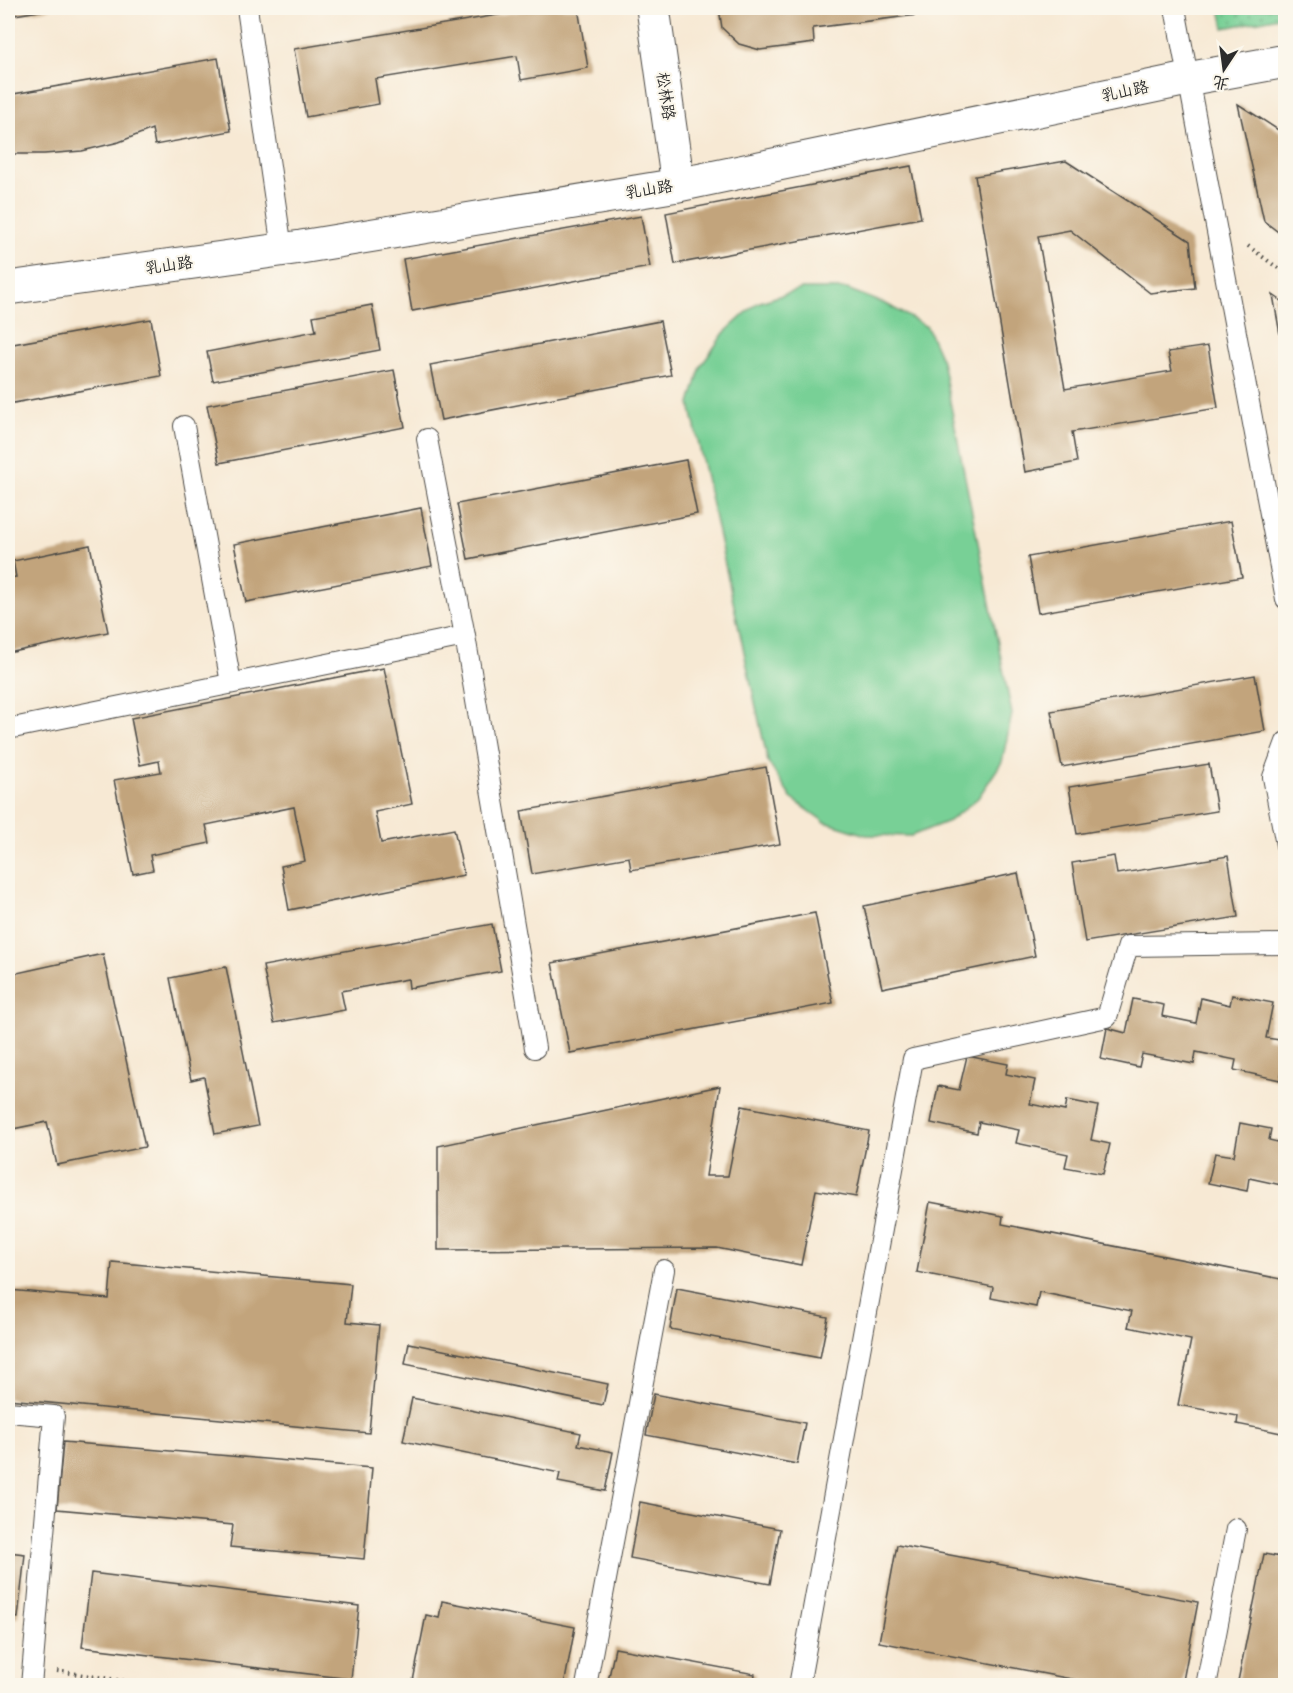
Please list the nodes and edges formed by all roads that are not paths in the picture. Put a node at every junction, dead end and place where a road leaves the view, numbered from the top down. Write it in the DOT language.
graph roads {
  1 [pos="247,8"];
  2 [pos="654,8"];
  3 [pos="1175,8"];
  4 [pos="1286,61"];
  5 [pos="1187,78"];
  6 [pos="678,185"];
  7 [pos="282,249"];
  8 [pos="8,288"];
  9 [pos="184,426"];
  10 [pos="427,439"];
  11 [pos="1286,599"];
  12 [pos="465,636"];
  13 [pos="231,683"];
  14 [pos="8,729"];
  15 [pos="1286,742"];
  16 [pos="1286,845"];
  17 [pos="1286,944"];
  18 [pos="535,1048"];
  19 [pos="664,1270"];
  20 [pos="8,1412"];
  21 [pos="1236,1529"];
  22 [pos="31,1677"];
  23 [pos="586,1686"];
  24 [pos="799,1686"];
  25 [pos="1206,1686"];
  1 -- 7 [label="lane"];
  2 -- 6 [label="street, 松林路"];
  3 -- 5 [label="lane"];
  4 -- 5 [label="street, 乳山路"];
  5 -- 6 [label="street, 乳山路"];
  5 -- 11 [label="lane"];
  6 -- 7 [label="street, 乳山路"];
  7 -- 8 [label="street, 乳山路"];
  9 -- 13 [label="lane"];
  10 -- 12 [label="lane"];
  12 -- 13 [label="lane"];
  12 -- 18 [label="lane"];
  13 -- 14 [label="lane"];
  15 -- 16 [label="lane"];
  17 -- 24 [label="lane"];
  19 -- 23 [label="lane"];
  20 -- 22 [label="lane"];
  21 -- 25 [label="lane"];
}
